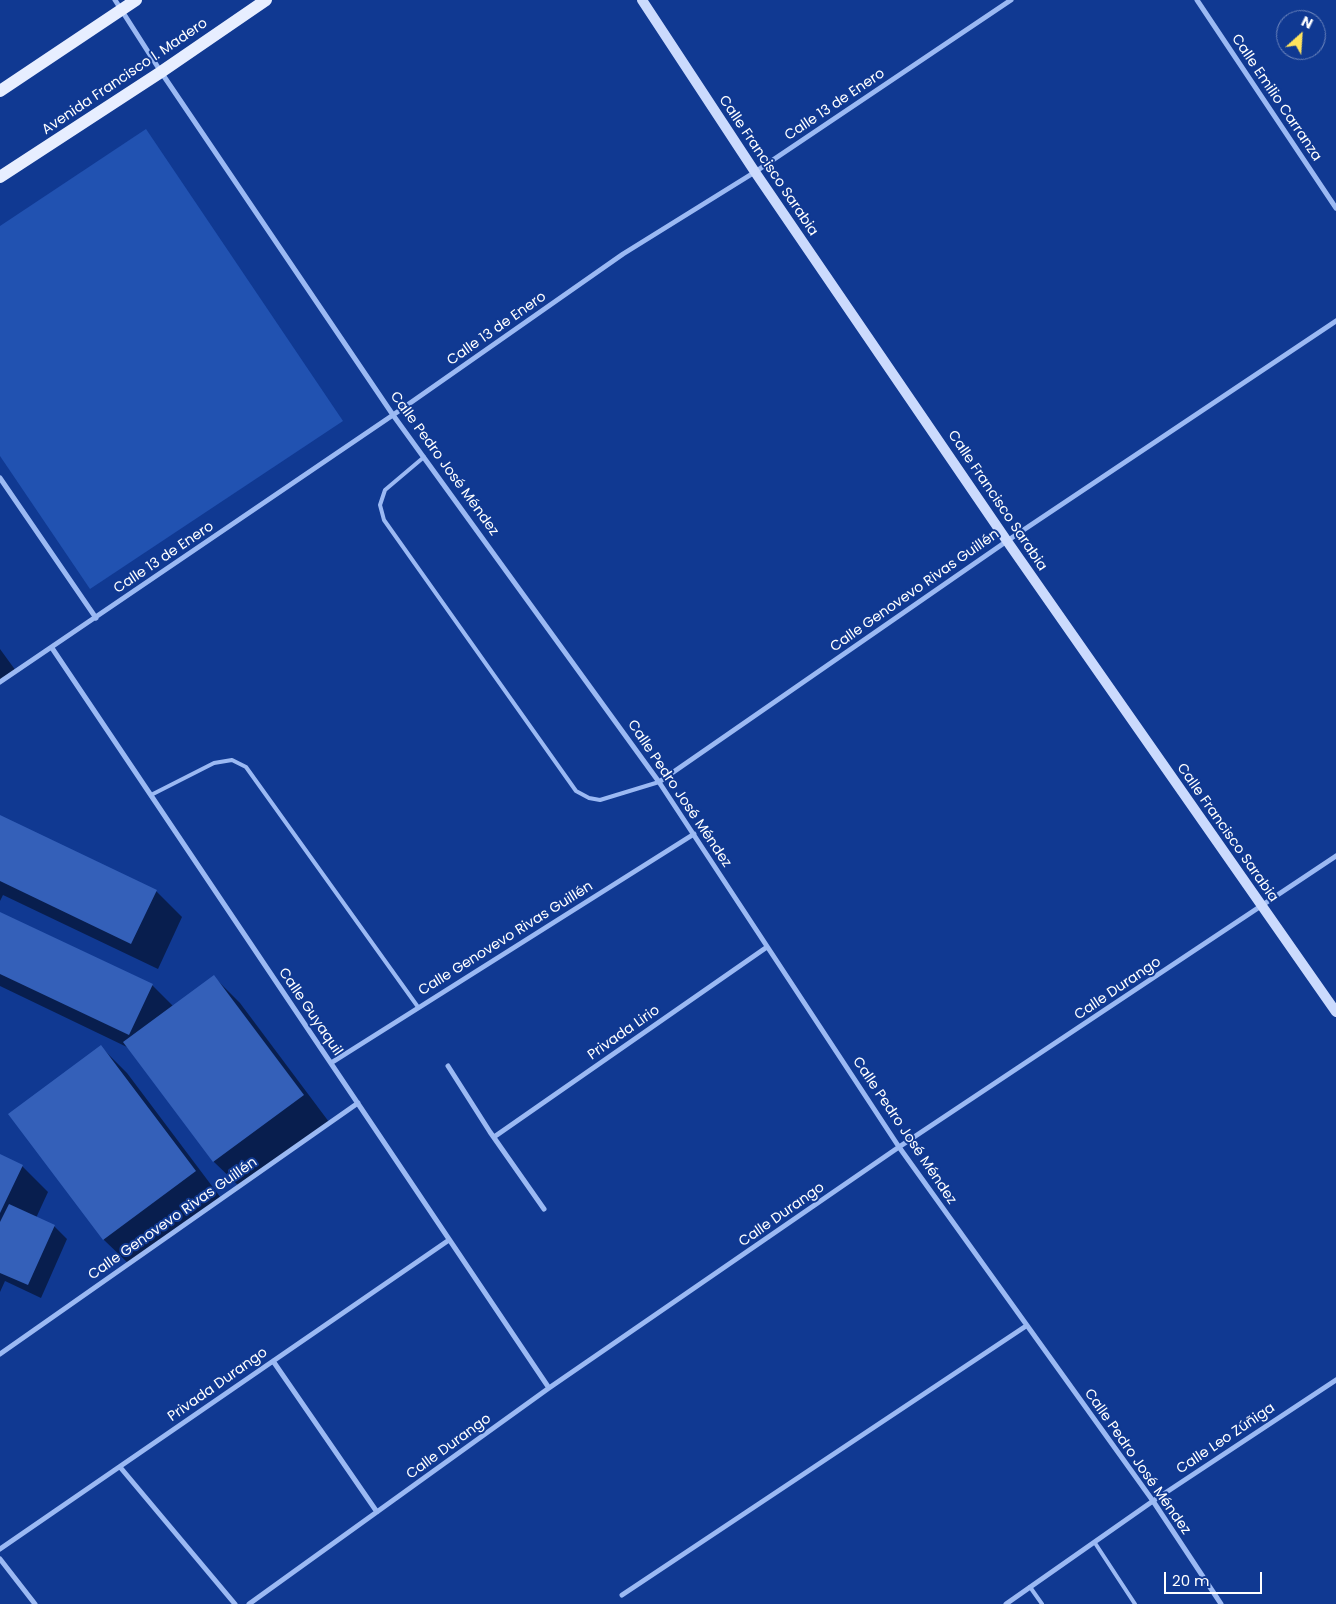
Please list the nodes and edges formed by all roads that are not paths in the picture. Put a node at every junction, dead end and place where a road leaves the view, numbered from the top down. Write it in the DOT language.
graph roads {
  1 [pos="136,0"];
  2 [pos="266,0"];
  3 [pos="642,0"];
  4 [pos="1011,0"];
  5 [pos="1197,0"];
  6 [pos="118,5"];
  7 [pos="162,72"];
  8 [pos="0,91"];
  9 [pos="755,172"];
  10 [pos="0,177"];
  11 [pos="1336,208"];
  12 [pos="1336,321"];
  13 [pos="393,415"];
  14 [pos="424,457"];
  15 [pos="0,478"];
  16 [pos="1007,541"];
  17 [pos="96,618"];
  18 [pos="52,648"];
  19 [pos="0,682"];
  20 [pos="660,782"];
  21 [pos="151,795"];
  22 [pos="694,834"];
  23 [pos="1336,856"];
  24 [pos="1262,907"];
  25 [pos="767,947"];
  26 [pos="418,1007"];
  27 [pos="1336,1012"];
  28 [pos="331,1063"];
  29 [pos="448,1066"];
  30 [pos="358,1103"];
  31 [pos="494,1138"];
  32 [pos="899,1147"];
  33 [pos="544,1209"];
  34 [pos="450,1240"];
  35 [pos="1026,1326"];
  36 [pos="0,1354"];
  37 [pos="273,1361"];
  38 [pos="1336,1380"];
  39 [pos="549,1388"];
  40 [pos="120,1467"];
  41 [pos="1153,1502"];
  42 [pos="377,1512"];
  43 [pos="1094,1543"];
  44 [pos="0,1549"];
  45 [pos="0,1559"];
  46 [pos="1030,1587"];
  47 [pos="622,1595"];
  48 [pos="35,1604"];
  49 [pos="236,1604"];
  50 [pos="248,1604"];
  51 [pos="1006,1604"];
  52 [pos="1042,1604"];
  53 [pos="1135,1604"];
  54 [pos="1221,1604"];
  1 -- 6 [label="main road"];
  2 -- 7 [label="main road, Avenida Francisco I. Madero"];
  3 -- 9 [label="main road, Calle Francisco Sarabia"];
  4 -- 9 [label="street, Calle 13 de Enero"];
  5 -- 11 [label="street, Calle Emilio Carranza"];
  6 -- 7 [label="street, Calle Pedro José Méndez"];
  6 -- 8 [label="main road"];
  7 -- 10 [label="main road, Avenida Francisco I. Madero"];
  7 -- 13 [label="street, Calle Pedro José Méndez"];
  9 -- 13 [label="street, Calle 13 de Enero"];
  9 -- 16 [label="main road, Calle Francisco Sarabia"];
  12 -- 16 [label="street, Calle Genovevo Rivas Guillén"];
  13 -- 14 [label="street, Calle Pedro José Méndez"];
  13 -- 17 [label="street, Calle 13 de Enero"];
  14 -- 20 [label="street, Calle Pedro José Méndez"];
  14 -- 20 [label="lane"];
  15 -- 17 [label="street"];
  16 -- 20 [label="street, Calle Genovevo Rivas Guillén"];
  16 -- 24 [label="main road, Calle Francisco Sarabia"];
  17 -- 18 [label="street, Calle 13 de Enero"];
  18 -- 19 [label="street, Calle 13 de Enero"];
  18 -- 21 [label="street, Calle Guyaquil"];
  20 -- 22 [label="street, Calle Pedro José Méndez"];
  21 -- 26 [label="lane"];
  21 -- 28 [label="street, Calle Guyaquil"];
  22 -- 25 [label="street, Calle Pedro José Méndez"];
  22 -- 26 [label="street, Calle Genovevo Rivas Guillén"];
  23 -- 24 [label="street, Calle Durango"];
  24 -- 27 [label="main road, Calle Francisco Sarabia"];
  24 -- 32 [label="street, Calle Durango"];
  25 -- 31 [label="street, Privada Lirio"];
  25 -- 32 [label="street, Calle Pedro José Méndez"];
  26 -- 28 [label="street, Calle Genovevo Rivas Guillén"];
  28 -- 30 [label="street, Calle Guyaquil"];
  29 -- 31 [label="street"];
  30 -- 34 [label="street, Calle Guyaquil"];
  30 -- 36 [label="street, Calle Genovevo Rivas Guillén"];
  31 -- 33 [label="street"];
  32 -- 35 [label="street, Calle Pedro José Méndez"];
  32 -- 39 [label="street, Calle Durango"];
  34 -- 37 [label="street, Privada Durango"];
  34 -- 39 [label="street, Calle Guyaquil"];
  35 -- 41 [label="street, Calle Pedro José Méndez"];
  35 -- 47 [label="street"];
  37 -- 40 [label="street, Privada Durango"];
  37 -- 42 [label="street"];
  38 -- 41 [label="street, Calle Leo Zúñiga"];
  39 -- 42 [label="street, Calle Durango"];
  40 -- 44 [label="street, Privada Durango"];
  40 -- 49 [label="street"];
  41 -- 43 [label="street, Calle Leo Zúñiga"];
  41 -- 54 [label="street, Calle Pedro José Méndez"];
  42 -- 50 [label="street, Calle Durango"];
  43 -- 46 [label="street, Calle Leo Zúñiga"];
  43 -- 53 [label="lane"];
  45 -- 48 [label="street"];
  46 -- 51 [label="street, Calle Leo Zúñiga"];
  46 -- 52 [label="lane"];
}
